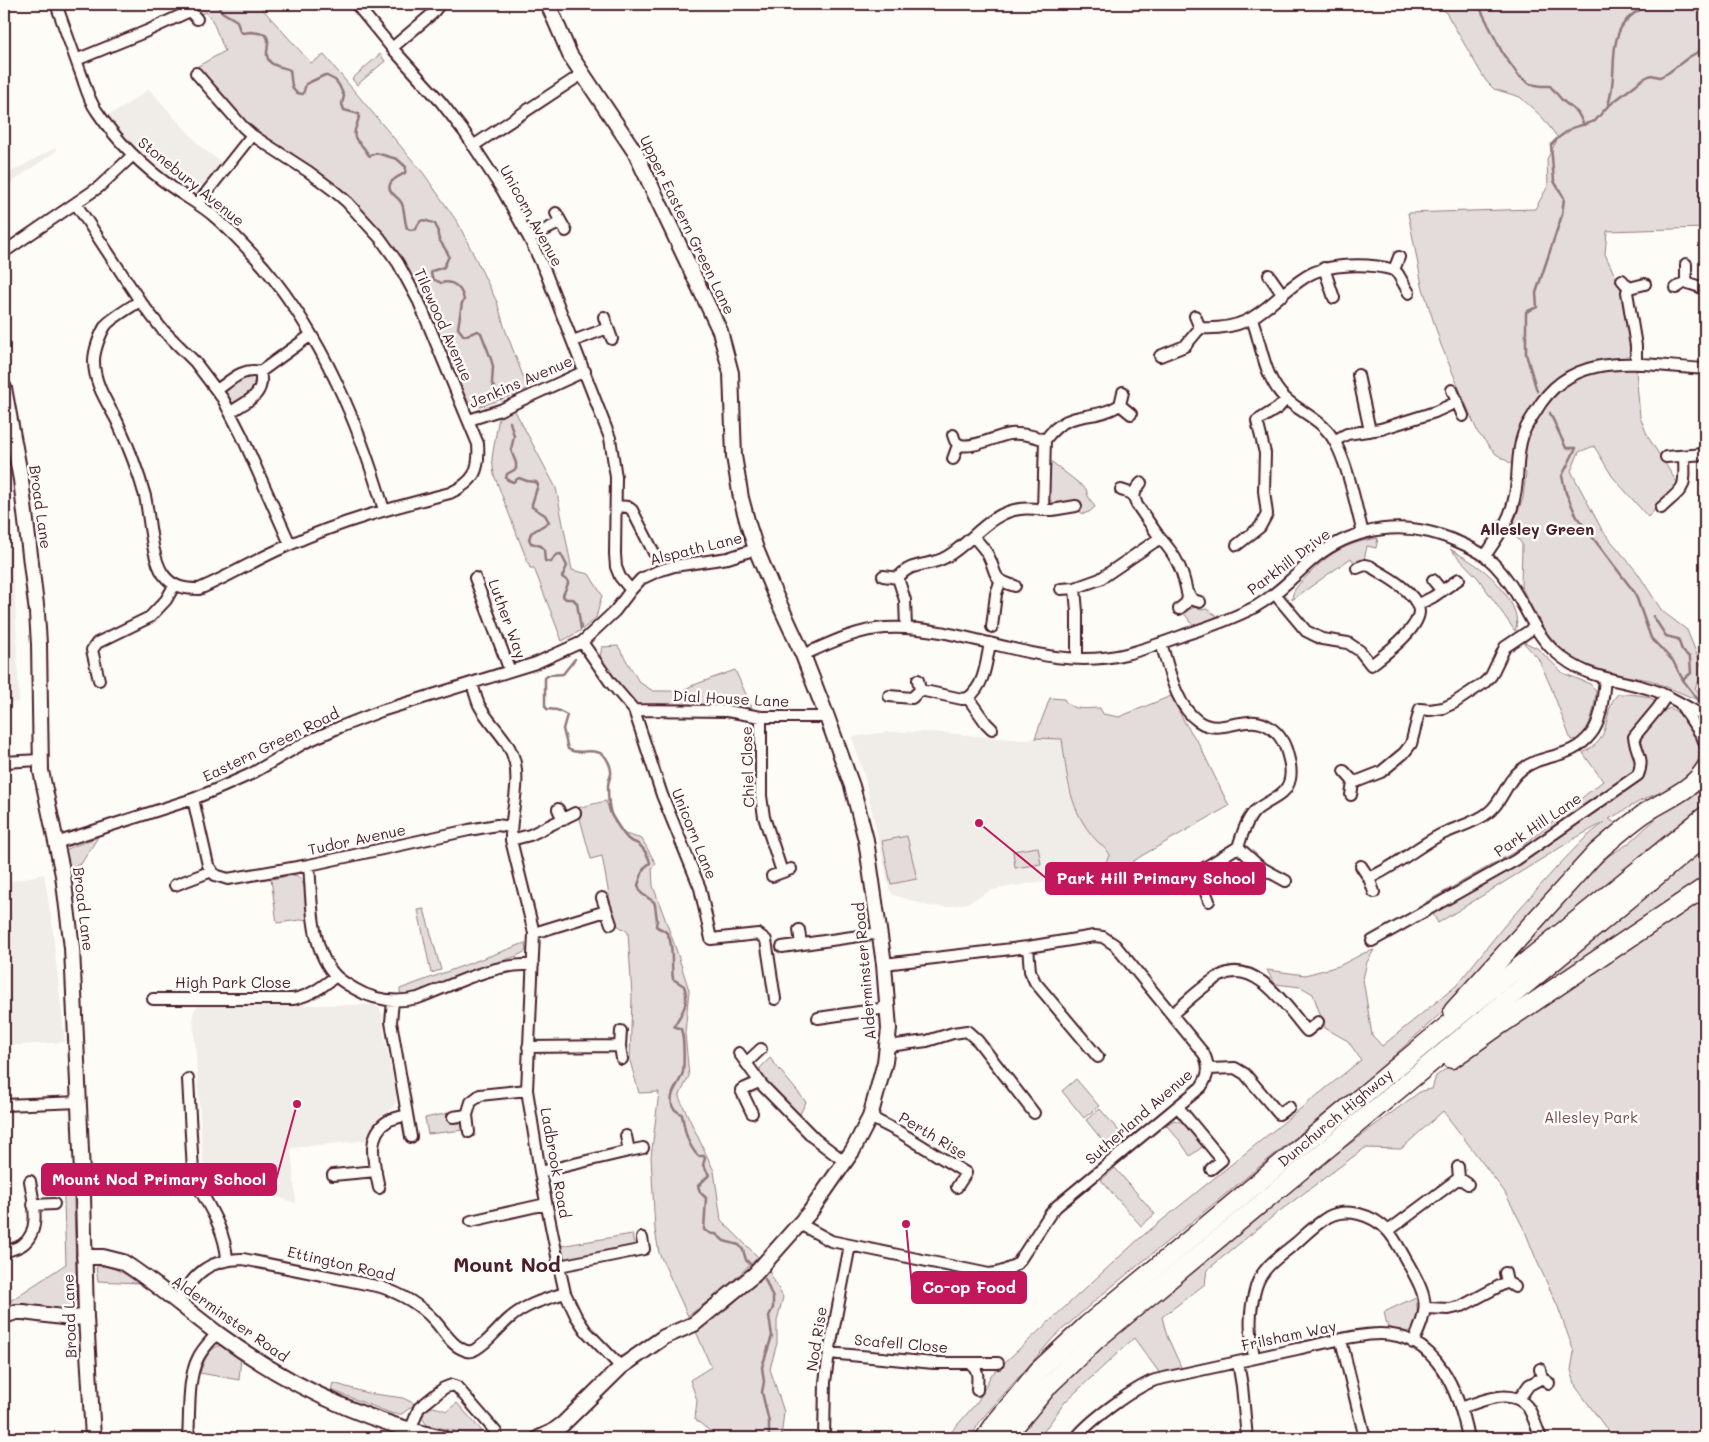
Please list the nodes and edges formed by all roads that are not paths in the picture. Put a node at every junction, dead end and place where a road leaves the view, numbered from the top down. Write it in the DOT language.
graph roads {
  1 [pos="56,4"];
  2 [pos="356,4"];
  3 [pos="440,4"];
  4 [pos="548,4"];
  5 [pos="192,11"];
  6 [pos="392,48"];
  7 [pos="76,60"];
  8 [pos="196,73"];
  9 [pos="582,74"];
  10 [pos="252,135"];
  11 [pos="473,146"];
  12 [pos="133,155"];
  13 [pos="198,203"];
  14 [pos="76,204"];
  15 [pos="561,222"];
  16 [pos="529,238"];
  17 [pos="4,252"];
  18 [pos="1399,257"];
  19 [pos="1686,264"];
  20 [pos="1324,268"];
  21 [pos="1394,270"];
  22 [pos="1269,275"];
  23 [pos="1688,282"];
  24 [pos="1645,284"];
  25 [pos="1705,286"];
  26 [pos="1676,288"];
  27 [pos="1409,293"];
  28 [pos="1283,294"];
  29 [pos="1334,298"];
  30 [pos="140,301"];
  31 [pos="1195,316"];
  32 [pos="604,318"];
  33 [pos="1252,319"];
  34 [pos="1200,328"];
  35 [pos="311,335"];
  36 [pos="573,341"];
  37 [pos="1160,356"];
  38 [pos="1636,364"];
  39 [pos="1705,369"];
  40 [pos="585,371"];
  41 [pos="260,372"];
  42 [pos="1358,375"];
  43 [pos="4,388"];
  44 [pos="217,390"];
  45 [pos="1452,390"];
  46 [pos="1123,392"];
  47 [pos="1286,399"];
  48 [pos="1457,402"];
  49 [pos="1120,406"];
  50 [pos="231,412"];
  51 [pos="1130,414"];
  52 [pos="1463,416"];
  53 [pos="468,420"];
  54 [pos="1370,431"];
  55 [pos="952,435"];
  56 [pos="1045,440"];
  57 [pos="1334,440"];
  58 [pos="961,445"];
  59 [pos="1705,454"];
  60 [pos="1684,456"];
  61 [pos="1666,457"];
  62 [pos="953,459"];
  63 [pos="1141,483"];
  64 [pos="1121,490"];
  65 [pos="1134,497"];
  66 [pos="616,506"];
  67 [pos="1076,506"];
  68 [pos="1661,508"];
  69 [pos="384,510"];
  70 [pos="1043,510"];
  71 [pos="1363,533"];
  72 [pos="973,536"];
  73 [pos="1160,538"];
  74 [pos="290,544"];
  75 [pos="1237,545"];
  76 [pos="756,549"];
  77 [pos="654,554"];
  78 [pos="1485,556"];
  79 [pos="1357,568"];
  80 [pos="883,576"];
  81 [pos="476,578"];
  82 [pos="898,578"];
  83 [pos="1459,579"];
  84 [pos="1433,580"];
  85 [pos="1000,582"];
  86 [pos="174,586"];
  87 [pos="1015,586"];
  88 [pos="1075,588"];
  89 [pos="1061,589"];
  90 [pos="631,590"];
  91 [pos="1442,591"];
  92 [pos="1187,592"];
  93 [pos="1275,594"];
  94 [pos="1200,602"];
  95 [pos="1417,605"];
  96 [pos="1179,609"];
  97 [pos="1535,626"];
  98 [pos="992,627"];
  99 [pos="906,628"];
  100 [pos="990,643"];
  101 [pos="1161,643"];
  102 [pos="578,644"];
  103 [pos="803,655"];
  104 [pos="1077,659"];
  105 [pos="510,671"];
  106 [pos="1605,679"];
  107 [pos="99,680"];
  108 [pos="472,683"];
  109 [pos="889,696"];
  110 [pos="1666,696"];
  111 [pos="968,698"];
  112 [pos="1681,705"];
  113 [pos="634,710"];
  114 [pos="761,717"];
  115 [pos="827,717"];
  116 [pos="1705,717"];
  117 [pos="992,729"];
  118 [pos="1705,744"];
  119 [pos="40,760"];
  120 [pos="4,762"];
  121 [pos="1705,769"];
  122 [pos="1344,771"];
  123 [pos="1357,781"];
  124 [pos="1352,795"];
  125 [pos="193,799"];
  126 [pos="558,809"];
  127 [pos="576,814"];
  128 [pos="563,820"];
  129 [pos="511,827"];
  130 [pos="1702,829"];
  131 [pos="511,840"];
  132 [pos="56,843"];
  133 [pos="1238,847"];
  134 [pos="309,865"];
  135 [pos="1361,866"];
  136 [pos="212,871"];
  137 [pos="1198,872"];
  138 [pos="782,873"];
  139 [pos="1369,878"];
  140 [pos="1286,881"];
  141 [pos="175,885"];
  142 [pos="1174,885"];
  143 [pos="1705,887"];
  144 [pos="1374,892"];
  145 [pos="602,898"];
  146 [pos="1209,901"];
  147 [pos="606,912"];
  148 [pos="611,924"];
  149 [pos="798,930"];
  150 [pos="880,933"];
  151 [pos="534,938"];
  152 [pos="1372,941"];
  153 [pos="801,944"];
  154 [pos="782,947"];
  155 [pos="1028,947"];
  156 [pos="884,964"];
  157 [pos="533,965"];
  158 [pos="336,976"];
  159 [pos="154,999"];
  160 [pos="775,999"];
  161 [pos="393,1001"];
  162 [pos="887,1008"];
  163 [pos="1172,1014"];
  164 [pos="818,1018"];
  165 [pos="1318,1022"];
  166 [pos="620,1031"];
  167 [pos="1433,1037"];
  168 [pos="528,1046"];
  169 [pos="620,1046"];
  170 [pos="888,1046"];
  171 [pos="761,1049"];
  172 [pos="739,1053"];
  173 [pos="1098,1057"];
  174 [pos="622,1059"];
  175 [pos="746,1063"];
  176 [pos="1209,1069"];
  177 [pos="188,1079"];
  178 [pos="759,1082"];
  179 [pos="527,1090"];
  180 [pos="80,1102"];
  181 [pos="4,1105"];
  182 [pos="1178,1107"];
  183 [pos="1289,1107"];
  184 [pos="752,1113"];
  185 [pos="1034,1113"];
  186 [pos="467,1114"];
  187 [pos="407,1115"];
  188 [pos="453,1117"];
  189 [pos="1365,1117"];
  190 [pos="870,1118"];
  191 [pos="469,1132"];
  192 [pos="626,1136"];
  193 [pos="411,1137"];
  194 [pos="643,1148"];
  195 [pos="630,1151"];
  196 [pos="845,1162"];
  197 [pos="1458,1167"];
  198 [pos="1211,1168"];
  199 [pos="376,1171"];
  200 [pos="540,1172"];
  201 [pos="333,1175"];
  202 [pos="30,1181"];
  203 [pos="957,1187"];
  204 [pos="379,1188"];
  205 [pos="54,1204"];
  206 [pos="546,1204"];
  207 [pos="33,1205"];
  208 [pos="471,1221"];
  209 [pos="800,1224"];
  210 [pos="1388,1231"];
  211 [pos="642,1238"];
  212 [pos="850,1245"];
  213 [pos="4,1252"];
  214 [pos="84,1257"];
  215 [pos="227,1259"];
  216 [pos="559,1266"];
  217 [pos="1509,1281"];
  218 [pos="566,1292"];
  219 [pos="176,1302"];
  220 [pos="1426,1308"];
  221 [pos="4,1316"];
  222 [pos="86,1317"];
  223 [pos="218,1333"];
  224 [pos="1341,1340"];
  225 [pos="1414,1343"];
  226 [pos="829,1353"];
  227 [pos="1254,1358"];
  228 [pos="1238,1362"];
  229 [pos="998,1363"];
  230 [pos="971,1364"];
  231 [pos="621,1367"];
  232 [pos="1544,1376"];
  233 [pos="977,1390"];
  234 [pos="1519,1400"];
  235 [pos="1460,1408"];
  236 [pos="410,1431"];
  237 [pos="555,1435"];
  238 [pos="93,1438"];
  239 [pos="188,1438"];
  240 [pos="443,1438"];
  241 [pos="496,1438"];
  242 [pos="539,1438"];
  243 [pos="824,1438"];
  244 [pos="985,1438"];
  245 [pos="1005,1438"];
  246 [pos="1076,1438"];
  247 [pos="1246,1438"];
  248 [pos="1364,1438"];
  249 [pos="1468,1438"];
  250 [pos="1541,1438"];
  1 -- 7 [label="street, Stonebury Avenue"];
  2 -- 6 [label="street, Unicorn Avenue"];
  3 -- 6 [label="street"];
  4 -- 9 [label="street, Upper Eastern Green Lane"];
  5 -- 7 [label="street"];
  6 -- 11 [label="street, Unicorn Avenue"];
  7 -- 12 [label="street, Stonebury Avenue"];
  8 -- 10 [label="street, Tilewood Avenue"];
  9 -- 11 [label="street"];
  9 -- 76 [label="street, Upper Eastern Green Lane"];
  10 -- 13 [label="street"];
  10 -- 53 [label="street, Tilewood Avenue"];
  11 -- 16 [label="street, Unicorn Avenue"];
  12 -- 13 [label="street, Stonebury Avenue"];
  12 -- 14 [label="street"];
  13 -- 35 [label="street, Stonebury Avenue"];
  14 -- 17 [label="street"];
  14 -- 30 [label="street"];
  15 -- 16 [label="street"];
  16 -- 36 [label="street, Unicorn Avenue"];
  18 -- 21 [label="street"];
  19 -- 23 [label="street"];
  20 -- 21 [label="street"];
  20 -- 28 [label="street"];
  20 -- 29 [label="street"];
  21 -- 27 [label="street"];
  22 -- 28 [label="street"];
  23 -- 25 [label="street"];
  23 -- 26 [label="street"];
  24 -- 38 [label="street"];
  28 -- 33 [label="street"];
  30 -- 44 [label="street"];
  30 -- 86 [label="street"];
  31 -- 34 [label="street"];
  32 -- 36 [label="street"];
  33 -- 34 [label="street"];
  33 -- 47 [label="street"];
  34 -- 37 [label="street"];
  35 -- 41 [label="street"];
  35 -- 69 [label="street, Stonebury Avenue"];
  36 -- 40 [label="street, Unicorn Avenue"];
  38 -- 39 [label="street"];
  38 -- 78 [label="street"];
  40 -- 53 [label="street, Jenkins Avenue"];
  40 -- 66 [label="street, Unicorn Avenue"];
  41 -- 44 [label="street"];
  41 -- 50 [label="street"];
  42 -- 54 [label="street"];
  43 -- 119 [label="street, Broad Lane"];
  44 -- 50 [label="street"];
  45 -- 48 [label="street"];
  46 -- 49 [label="street"];
  47 -- 57 [label="street"];
  47 -- 75 [label="street"];
  48 -- 52 [label="street"];
  48 -- 54 [label="street"];
  49 -- 51 [label="street"];
  49 -- 56 [label="street"];
  50 -- 74 [label="street"];
  53 -- 69 [label="street, Tilewood Avenue"];
  54 -- 57 [label="street"];
  55 -- 58 [label="street"];
  56 -- 58 [label="street"];
  56 -- 70 [label="street"];
  57 -- 71 [label="street"];
  58 -- 62 [label="street"];
  59 -- 60 [label="street"];
  60 -- 61 [label="street"];
  60 -- 68 [label="street"];
  63 -- 65 [label="street"];
  64 -- 65 [label="street"];
  65 -- 73 [label="street"];
  66 -- 77 [label="street"];
  66 -- 90 [label="street, Unicorn Avenue"];
  67 -- 70 [label="street"];
  69 -- 74 [label="street, Tilewood Avenue"];
  70 -- 72 [label="street"];
  71 -- 78 [label="street, Parkhill Drive"];
  71 -- 93 [label="street, Parkhill Drive"];
  72 -- 82 [label="street"];
  72 -- 85 [label="street"];
  73 -- 88 [label="street"];
  73 -- 92 [label="street"];
  74 -- 86 [label="street, Tilewood Avenue"];
  76 -- 90 [label="street, Alspath Lane"];
  76 -- 103 [label="street, Alderminster Road"];
  78 -- 97 [label="street, Parkhill Drive"];
  79 -- 95 [label="street"];
  80 -- 82 [label="street"];
  81 -- 105 [label="street, Luther Way"];
  82 -- 99 [label="street"];
  83 -- 91 [label="street"];
  84 -- 91 [label="street"];
  85 -- 87 [label="street"];
  85 -- 98 [label="street"];
  86 -- 107 [label="street"];
  88 -- 89 [label="street"];
  88 -- 104 [label="street"];
  90 -- 102 [label="street, Alspath Lane"];
  91 -- 95 [label="street"];
  92 -- 94 [label="street"];
  92 -- 96 [label="street"];
  93 -- 95 [label="street"];
  93 -- 101 [label="street, Parkhill Drive"];
  97 -- 106 [label="street, Parkhill Drive"];
  97 -- 123 [label="street"];
  99 -- 100 [label="street, Parkhill Drive"];
  99 -- 103 [label="street, Parkhill Drive"];
  100 -- 104 [label="street, Parkhill Drive"];
  100 -- 111 [label="street"];
  101 -- 104 [label="street, Parkhill Drive"];
  101 -- 133 [label="street"];
  102 -- 105 [label="street, Eastern Green Road"];
  102 -- 113 [label="street, Unicorn Lane"];
  103 -- 115 [label="street, Alderminster Road"];
  105 -- 108 [label="street, Eastern Green Road"];
  106 -- 110 [label="street, Parkhill Drive"];
  106 -- 139 [label="street"];
  108 -- 125 [label="street, Eastern Green Road"];
  108 -- 129 [label="street, Ladbrook Road"];
  109 -- 111 [label="street"];
  110 -- 112 [label="street, Parkhill Drive"];
  110 -- 152 [label="street, Park Hill Lane"];
  111 -- 117 [label="street"];
  112 -- 116 [label="street, Parkhill Drive"];
  112 -- 118 [label="street, Parkhill Drive"];
  113 -- 114 [label="street, Dial House Lane"];
  113 -- 160 [label="street, Unicorn Lane"];
  114 -- 115 [label="street, Dial House Lane"];
  114 -- 138 [label="street, Chiel Close"];
  115 -- 150 [label="street, Alderminster Road"];
  119 -- 120 [label="street"];
  119 -- 132 [label="street, Broad Lane"];
  121 -- 167 [label="highway"];
  122 -- 123 [label="street"];
  123 -- 124 [label="street"];
  125 -- 132 [label="street, Eastern Green Road"];
  125 -- 136 [label="street"];
  126 -- 128 [label="street"];
  127 -- 128 [label="street"];
  128 -- 131 [label="street"];
  129 -- 131 [label="street, Ladbrook Road"];
  129 -- 134 [label="street, Tudor Avenue"];
  130 -- 167 [label="highway, Dunchurch Highway"];
  130 -- 189 [label="highway, Dunchurch Highway"];
  131 -- 151 [label="street, Ladbrook Road"];
  132 -- 180 [label="street, Broad Lane"];
  133 -- 137 [label="street"];
  133 -- 140 [label="street"];
  134 -- 136 [label="street, Tudor Avenue"];
  134 -- 158 [label="street"];
  135 -- 139 [label="street"];
  136 -- 141 [label="street"];
  137 -- 142 [label="street"];
  137 -- 146 [label="street"];
  139 -- 144 [label="street"];
  143 -- 189 [label="highway"];
  145 -- 147 [label="street"];
  147 -- 148 [label="street"];
  147 -- 151 [label="street"];
  149 -- 153 [label="street"];
  150 -- 153 [label="street"];
  150 -- 156 [label="street, Alderminster Road"];
  151 -- 157 [label="street, Ladbrook Road"];
  153 -- 154 [label="street"];
  155 -- 156 [label="street, Sutherland Avenue"];
  155 -- 163 [label="street, Sutherland Avenue"];
  155 -- 173 [label="street"];
  156 -- 162 [label="street, Alderminster Road"];
  157 -- 161 [label="street"];
  157 -- 168 [label="street, Ladbrook Road"];
  158 -- 159 [label="street, High Park Close"];
  158 -- 161 [label="street"];
  161 -- 187 [label="street"];
  162 -- 164 [label="street"];
  162 -- 170 [label="street, Alderminster Road"];
  163 -- 165 [label="street"];
  163 -- 176 [label="street, Sutherland Avenue"];
  166 -- 169 [label="street"];
  167 -- 244 [label="highway, Dunchurch Highway"];
  168 -- 169 [label="street"];
  168 -- 179 [label="street, Ladbrook Road"];
  169 -- 174 [label="street"];
  170 -- 185 [label="street"];
  170 -- 190 [label="street, Alderminster Road"];
  171 -- 175 [label="street"];
  172 -- 175 [label="street"];
  175 -- 178 [label="street"];
  176 -- 182 [label="street, Sutherland Avenue"];
  176 -- 183 [label="street"];
  177 -- 215 [label="street"];
  178 -- 184 [label="street"];
  178 -- 196 [label="street"];
  179 -- 186 [label="street"];
  179 -- 200 [label="street, Ladbrook Road"];
  180 -- 181 [label="street"];
  180 -- 214 [label="street, Broad Lane"];
  182 -- 198 [label="street"];
  182 -- 212 [label="street, Sutherland Avenue"];
  186 -- 188 [label="street"];
  186 -- 191 [label="street"];
  187 -- 193 [label="street"];
  187 -- 199 [label="street"];
  189 -- 245 [label="highway, Dunchurch Highway"];
  190 -- 196 [label="street, Alderminster Road"];
  190 -- 203 [label="street, Perth Rise"];
  192 -- 195 [label="street"];
  194 -- 195 [label="street"];
  195 -- 200 [label="street"];
  196 -- 209 [label="street, Alderminster Road"];
  197 -- 210 [label="street"];
  199 -- 201 [label="street"];
  199 -- 204 [label="street"];
  200 -- 206 [label="street, Ladbrook Road"];
  202 -- 207 [label="street"];
  205 -- 207 [label="street"];
  206 -- 208 [label="street"];
  206 -- 216 [label="street, Ladbrook Road"];
  207 -- 213 [label="street"];
  209 -- 212 [label="street, Sutherland Avenue"];
  209 -- 231 [label="street, Alderminster Road"];
  210 -- 220 [label="street"];
  210 -- 227 [label="street"];
  211 -- 216 [label="street"];
  212 -- 226 [label="street, Nod Rise"];
  214 -- 219 [label="street, Alderminster Road"];
  214 -- 222 [label="street, Broad Lane"];
  215 -- 218 [label="street, Ettington Road"];
  215 -- 219 [label="street, Ettington Road"];
  216 -- 218 [label="street, Ladbrook Road"];
  217 -- 220 [label="street"];
  218 -- 231 [label="street, Ladbrook Road"];
  219 -- 223 [label="street, Alderminster Road"];
  220 -- 225 [label="street"];
  221 -- 222 [label="street"];
  222 -- 238 [label="street, Broad Lane"];
  223 -- 236 [label="street, Alderminster Road"];
  223 -- 239 [label="street"];
  224 -- 225 [label="street, Frilsham Way"];
  224 -- 227 [label="street, Frilsham Way"];
  224 -- 248 [label="street"];
  225 -- 235 [label="street, Frilsham Way"];
  226 -- 230 [label="street, Scafell Close"];
  226 -- 243 [label="street, Nod Rise"];
  227 -- 228 [label="street, Frilsham Way"];
  228 -- 246 [label="street, Frilsham Way"];
  228 -- 247 [label="street"];
  229 -- 230 [label="street, Scafell Close"];
  230 -- 233 [label="street"];
  231 -- 237 [label="street, Alderminster Road"];
  232 -- 234 [label="street"];
  234 -- 235 [label="street"];
  234 -- 250 [label="street"];
  235 -- 249 [label="street, Frilsham Way"];
  236 -- 240 [label="street, Alderminster Road"];
  236 -- 241 [label="street"];
  237 -- 242 [label="street, Alderminster Road"];
}
